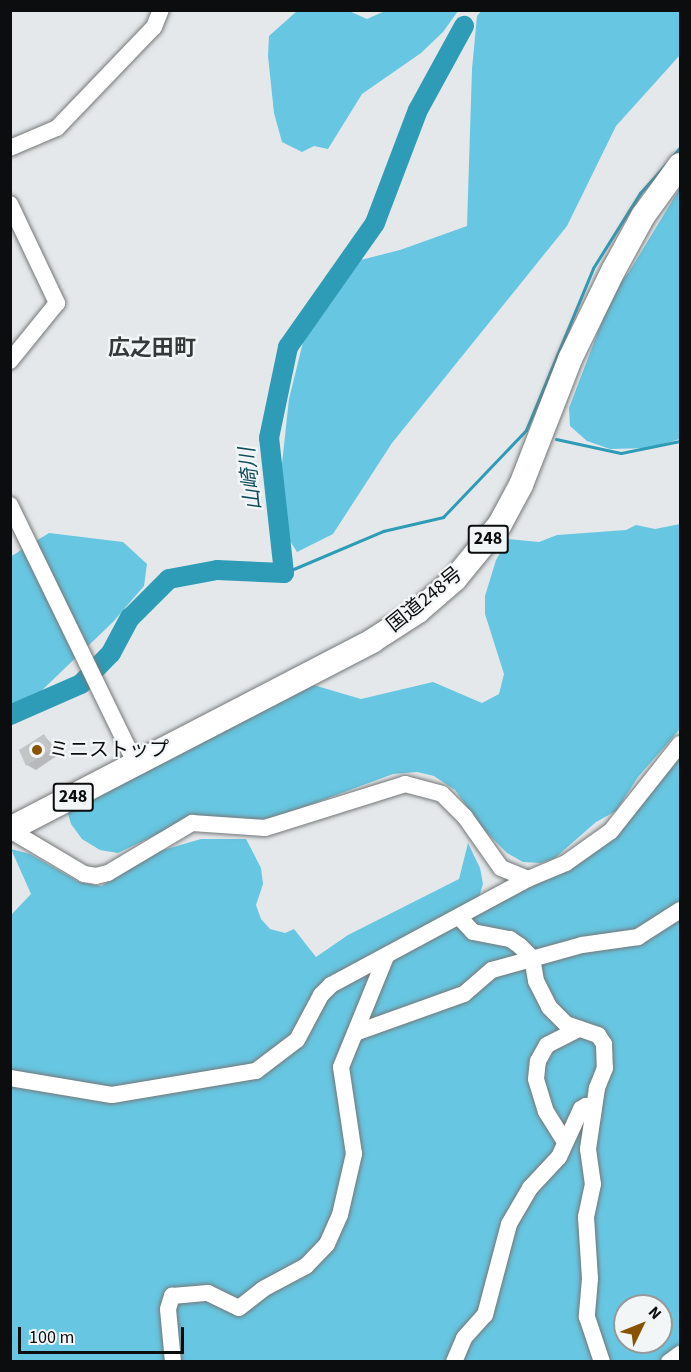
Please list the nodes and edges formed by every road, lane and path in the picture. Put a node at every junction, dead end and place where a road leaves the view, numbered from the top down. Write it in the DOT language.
graph roads {
  1 [pos="157,12"];
  2 [pos="10,148"];
  3 [pos="681,165"];
  4 [pos="10,204"];
  5 [pos="10,361"];
  6 [pos="10,505"];
  7 [pos="681,744"];
  8 [pos="136,764"];
  9 [pos="10,829"];
  10 [pos="528,879"];
  11 [pos="681,910"];
  12 [pos="460,918"];
  13 [pos="386,957"];
  14 [pos="533,961"];
  15 [pos="576,1030"];
  16 [pos="355,1034"];
  17 [pos="10,1078"];
  18 [pos="593,1111"];
  19 [pos="565,1142"];
  20 [pos="681,1354"];
  21 [pos="173,1362"];
  22 [pos="454,1362"];
  23 [pos="602,1362"];
  24 [pos="669,1362"];
  1 -- 2 [label="street"];
  3 -- 8 [label="highway, 国道248号 / 248"];
  4 -- 5 [label="street"];
  6 -- 8 [label="street"];
  7 -- 10 [label="street"];
  8 -- 9 [label="highway, 国道248号 / 248"];
  9 -- 10 [label="street"];
  10 -- 12 [label="street"];
  11 -- 14 [label="street"];
  12 -- 13 [label="street"];
  12 -- 14 [label="street"];
  13 -- 16 [label="street"];
  13 -- 17 [label="street"];
  14 -- 15 [label="street"];
  14 -- 16 [label="street"];
  15 -- 18 [label="street"];
  15 -- 19 [label="street"];
  16 -- 21 [label="street"];
  18 -- 19 [label="street"];
  18 -- 23 [label="street"];
  19 -- 22 [label="street"];
  20 -- 24 [label="street"];
}
